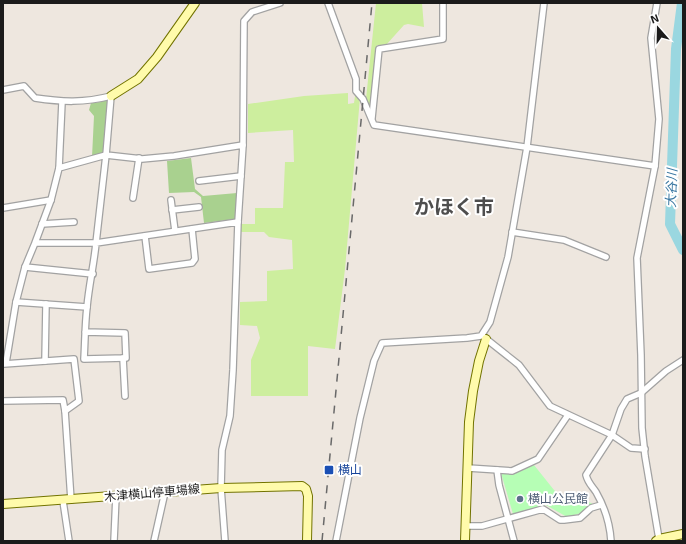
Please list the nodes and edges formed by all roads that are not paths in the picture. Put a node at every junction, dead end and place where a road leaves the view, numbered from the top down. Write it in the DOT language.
graph roads {
  1 [pos="195,3"];
  2 [pos="280,3"];
  3 [pos="328,3"];
  4 [pos="443,3"];
  5 [pos="544,3"];
  6 [pos="657,3"];
  7 [pos="3,90"];
  8 [pos="111,96"];
  9 [pos="62,102"];
  10 [pos="372,120"];
  11 [pos="243,145"];
  12 [pos="527,147"];
  13 [pos="106,155"];
  14 [pos="139,158"];
  15 [pos="655,166"];
  16 [pos="59,168"];
  17 [pos="241,176"];
  18 [pos="199,181"];
  19 [pos="133,198"];
  20 [pos="51,200"];
  21 [pos="171,200"];
  22 [pos="199,207"];
  23 [pos="3,208"];
  24 [pos="172,210"];
  25 [pos="74,222"];
  26 [pos="238,222"];
  27 [pos="42,224"];
  28 [pos="192,229"];
  29 [pos="175,232"];
  30 [pos="512,232"];
  31 [pos="145,236"];
  32 [pos="35,243"];
  33 [pos="96,243"];
  34 [pos="606,257"];
  35 [pos="25,267"];
  36 [pos="92,274"];
  37 [pos="16,302"];
  38 [pos="46,304"];
  39 [pos="87,307"];
  40 [pos="85,332"];
  41 [pos="484,337"];
  42 [pos="123,358"];
  43 [pos="74,359"];
  44 [pos="84,359"];
  45 [pos="683,360"];
  46 [pos="45,361"];
  47 [pos="5,364"];
  48 [pos="642,393"];
  49 [pos="126,396"];
  50 [pos="3,401"];
  51 [pos="65,411"];
  52 [pos="568,415"];
  53 [pos="612,435"];
  54 [pos="644,449"];
  55 [pos="468,468"];
  56 [pos="497,470"];
  57 [pos="221,488"];
  58 [pos="165,492"];
  59 [pos="116,496"];
  60 [pos="67,500"];
  61 [pos="3,504"];
  62 [pos="601,505"];
  63 [pos="508,519"];
  64 [pos="466,526"];
  65 [pos="683,534"];
  66 [pos="657,540"];
  67 [pos="69,541"];
  68 [pos="114,541"];
  69 [pos="154,541"];
  70 [pos="225,541"];
  71 [pos="308,541"];
  72 [pos="336,541"];
  73 [pos="466,541"];
  74 [pos="514,541"];
  75 [pos="611,541"];
  1 -- 8 [label="street"];
  2 -- 11 [label="street"];
  3 -- 10 [label="street"];
  4 -- 10 [label="street"];
  5 -- 12 [label="street"];
  6 -- 15 [label="street"];
  7 -- 9 [label="street"];
  8 -- 9 [label="street"];
  8 -- 13 [label="street"];
  9 -- 16 [label="street"];
  10 -- 12 [label="street"];
  11 -- 14 [label="street"];
  11 -- 17 [label="street"];
  12 -- 15 [label="street"];
  12 -- 30 [label="street"];
  13 -- 14 [label="street"];
  13 -- 16 [label="street"];
  13 -- 33 [label="street"];
  14 -- 19 [label="street"];
  15 -- 48 [label="street"];
  16 -- 20 [label="street"];
  17 -- 18 [label="street"];
  17 -- 26 [label="street"];
  20 -- 23 [label="street"];
  20 -- 27 [label="street"];
  21 -- 24 [label="street"];
  22 -- 24 [label="street"];
  24 -- 29 [label="street"];
  25 -- 27 [label="street"];
  26 -- 28 [label="street"];
  26 -- 57 [label="street"];
  27 -- 32 [label="street"];
  28 -- 29 [label="street"];
  28 -- 31 [label="street"];
  29 -- 31 [label="street"];
  30 -- 34 [label="street"];
  30 -- 41 [label="street"];
  31 -- 33 [label="street"];
  32 -- 33 [label="street"];
  32 -- 35 [label="street"];
  33 -- 36 [label="street"];
  35 -- 36 [label="street"];
  35 -- 37 [label="street"];
  36 -- 39 [label="street"];
  37 -- 38 [label="street"];
  37 -- 47 [label="street"];
  38 -- 39 [label="street"];
  38 -- 46 [label="street"];
  39 -- 40 [label="street"];
  40 -- 42 [label="street"];
  40 -- 44 [label="street"];
  41 -- 52 [label="street"];
  41 -- 55 [label="street"];
  41 -- 72 [label="street"];
  42 -- 44 [label="street"];
  42 -- 49 [label="street"];
  43 -- 44 [label="street"];
  43 -- 46 [label="street"];
  43 -- 51 [label="street"];
  45 -- 48 [label="street"];
  46 -- 47 [label="street"];
  48 -- 53 [label="street"];
  48 -- 54 [label="street"];
  50 -- 51 [label="street"];
  51 -- 60 [label="street"];
  52 -- 53 [label="street"];
  52 -- 56 [label="street"];
  53 -- 54 [label="street"];
  53 -- 62 [label="street"];
  54 -- 66 [label="street"];
  55 -- 56 [label="street"];
  55 -- 64 [label="street"];
  56 -- 63 [label="street"];
  57 -- 58 [label="street, 木津横山停車場線"];
  57 -- 70 [label="street"];
  57 -- 71 [label="street, 木津横山停車場線"];
  58 -- 59 [label="street, 木津横山停車場線"];
  58 -- 69 [label="street"];
  59 -- 60 [label="street, 木津横山停車場線"];
  59 -- 68 [label="street"];
  60 -- 61 [label="street, 木津横山停車場線"];
  60 -- 67 [label="street"];
  62 -- 63 [label="street"];
  62 -- 75 [label="street"];
  63 -- 64 [label="street"];
  63 -- 74 [label="street"];
  64 -- 73 [label="street"];
  65 -- 66 [label="street"];
}
